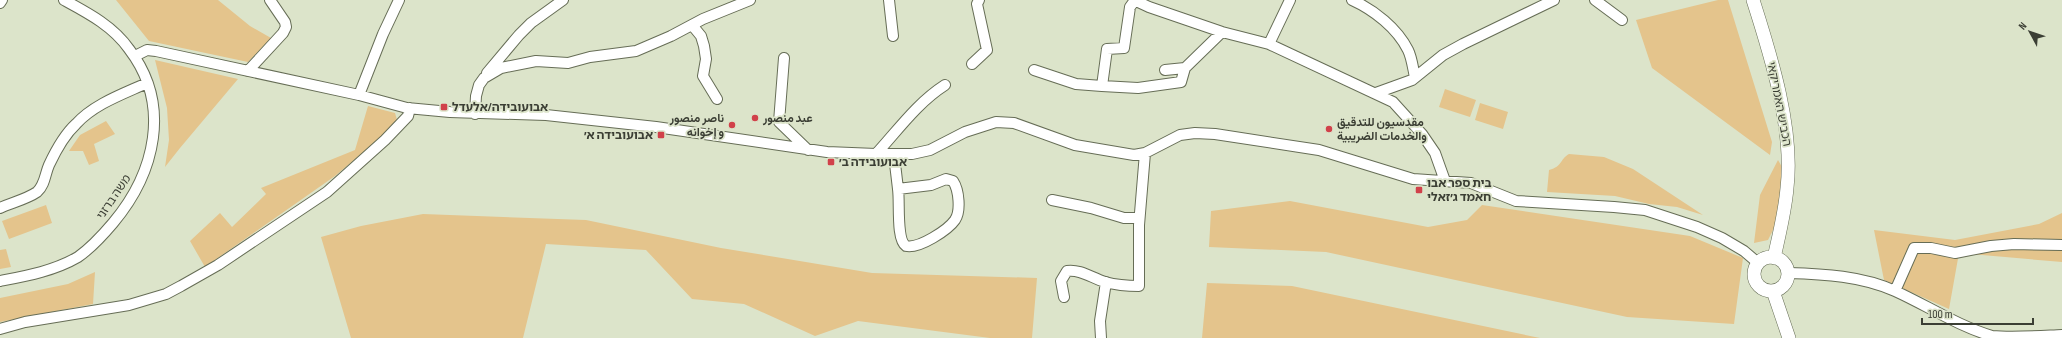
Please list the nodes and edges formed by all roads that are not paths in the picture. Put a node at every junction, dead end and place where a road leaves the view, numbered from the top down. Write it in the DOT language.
graph roads {
  1 [pos="2,0"];
  2 [pos="64,0"];
  3 [pos="270,0"];
  4 [pos="399,0"];
  5 [pos="563,0"];
  6 [pos="750,0"];
  7 [pos="889,0"];
  8 [pos="979,0"];
  9 [pos="1135,0"];
  10 [pos="1290,0"];
  11 [pos="1352,0"];
  12 [pos="1554,0"];
  13 [pos="1595,0"];
  14 [pos="1753,0"];
  15 [pos="0,3"];
  16 [pos="1622,20"];
  17 [pos="692,25"];
  18 [pos="1222,32"];
  19 [pos="893,36"];
  20 [pos="1269,44"];
  21 [pos="135,56"];
  22 [pos="784,58"];
  23 [pos="972,64"];
  24 [pos="1185,68"];
  25 [pos="1034,70"];
  26 [pos="1165,70"];
  27 [pos="248,71"];
  28 [pos="1415,77"];
  29 [pos="484,78"];
  30 [pos="147,83"];
  31 [pos="945,85"];
  32 [pos="1102,86"];
  33 [pos="1376,93"];
  34 [pos="359,95"];
  35 [pos="717,99"];
  36 [pos="410,108"];
  37 [pos="475,114"];
  38 [pos="808,150"];
  39 [pos="1145,153"];
  40 [pos="876,154"];
  41 [pos="894,155"];
  42 [pos="1445,181"];
  43 [pos="898,189"];
  44 [pos="1052,200"];
  45 [pos="0,208"];
  46 [pos="1139,218"];
  47 [pos="2062,245"];
  48 [pos="1774,258"];
  49 [pos="1758,263"];
  50 [pos="1788,273"];
  51 [pos="0,281"];
  52 [pos="1106,282"];
  53 [pos="1773,291"];
  54 [pos="1895,291"];
  55 [pos="1064,297"];
  56 [pos="0,328"];
  57 [pos="2062,334"];
  58 [pos="1101,338"];
  59 [pos="1789,338"];
  1 -- 15 [label="street"];
  2 -- 21 [label="street, משה ברזני"];
  3 -- 27 [label="street"];
  4 -- 34 [label="street"];
  5 -- 29 [label="street"];
  6 -- 17 [label="street"];
  7 -- 19 [label="street"];
  8 -- 23 [label="street"];
  9 -- 18 [label="street"];
  9 -- 32 [label="street"];
  10 -- 20 [label="street"];
  11 -- 28 [label="street"];
  12 -- 28 [label="street"];
  13 -- 16 [label="street"];
  14 -- 48 [label="main road, הכביש האמריקאי"];
  17 -- 29 [label="street"];
  17 -- 35 [label="street"];
  18 -- 20 [label="street"];
  18 -- 24 [label="street"];
  20 -- 33 [label="street"];
  21 -- 27 [label="street"];
  21 -- 30 [label="street, משה ברזני"];
  22 -- 38 [label="street"];
  24 -- 26 [label="street"];
  24 -- 32 [label="street"];
  25 -- 32 [label="street"];
  27 -- 34 [label="street"];
  28 -- 33 [label="street"];
  29 -- 37 [label="street"];
  30 -- 45 [label="street"];
  30 -- 51 [label="street, משה ברזני"];
  31 -- 40 [label="street"];
  33 -- 42 [label="street"];
  34 -- 36 [label="street"];
  36 -- 37 [label="street"];
  36 -- 56 [label="street"];
  37 -- 38 [label="street"];
  38 -- 40 [label="street"];
  39 -- 41 [label="street"];
  39 -- 42 [label="street"];
  39 -- 46 [label="street"];
  40 -- 41 [label="street"];
  41 -- 43 [label="street"];
  42 -- 49 [label="street"];
  43 -- 43 [label="street"];
  44 -- 46 [label="street"];
  46 -- 52 [label="street"];
  47 -- 54 [label="street"];
  48 -- 49 [label="main road"];
  48 -- 50 [label="main road"];
  49 -- 53 [label="main road"];
  50 -- 53 [label="main road"];
  50 -- 54 [label="street"];
  52 -- 55 [label="street"];
  52 -- 58 [label="street"];
  53 -- 59 [label="main road"];
  54 -- 57 [label="street"];
}
